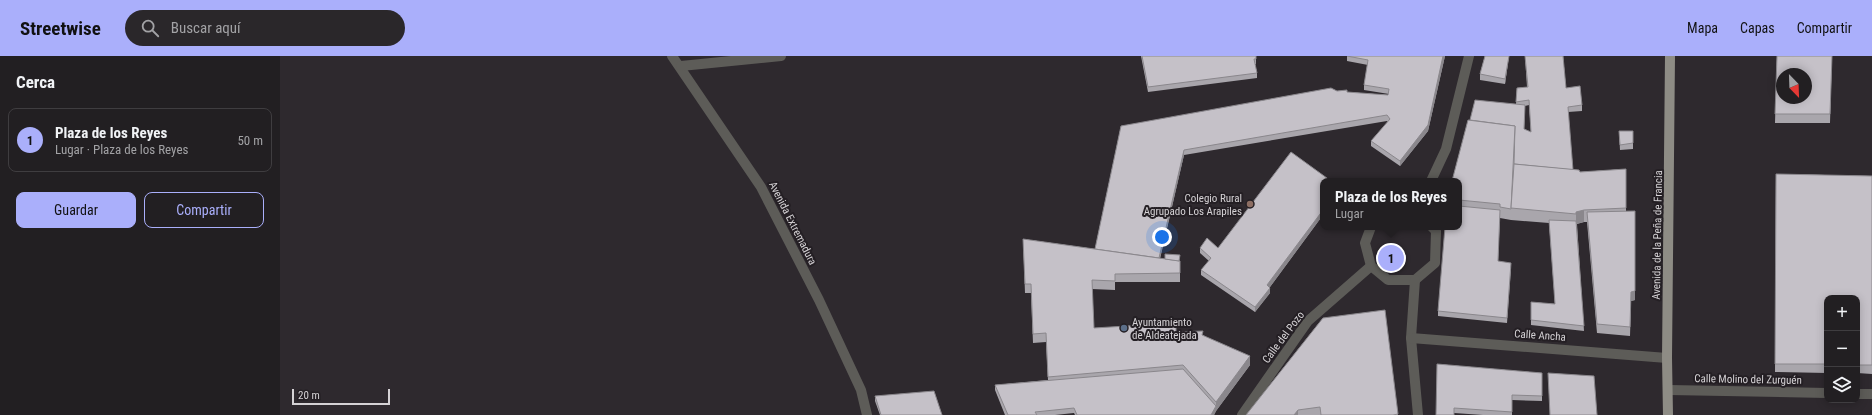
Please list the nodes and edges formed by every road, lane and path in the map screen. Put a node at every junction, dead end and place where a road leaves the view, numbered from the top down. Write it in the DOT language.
graph roads {
  1 [pos="672,56"];
  2 [pos="781,56"];
  3 [pos="1469,56"];
  4 [pos="1670,56"];
  5 [pos="681,66"];
  6 [pos="1432,178"];
  7 [pos="1370,230"];
  8 [pos="1434,230"];
  9 [pos="1371,266"];
  10 [pos="1415,280"];
  11 [pos="1412,338"];
  12 [pos="1667,358"];
  13 [pos="1669,390"];
  14 [pos="1824,393"];
  15 [pos="1860,394"];
  16 [pos="1872,394"];
  17 [pos="867,415"];
  18 [pos="1242,415"];
  19 [pos="1418,415"];
  20 [pos="1668,415"];
  1 -- 5 [label="street, Avenida Extremadura"];
  2 -- 5 [label="street"];
  3 -- 6 [label="street"];
  4 -- 12 [label="main road, Avenida de la Peña de Francia"];
  5 -- 17 [label="street, Avenida Extremadura"];
  7 -- 9 [label="street"];
  8 -- 10 [label="street"];
  9 -- 10 [label="street"];
  9 -- 18 [label="street, Calle del Pozo"];
  10 -- 11 [label="street"];
  11 -- 12 [label="street, Calle Ancha"];
  11 -- 19 [label="street"];
  12 -- 13 [label="main road, Avenida de la Peña de Francia"];
  13 -- 14 [label="street, Calle Molino del Zurguén"];
  13 -- 20 [label="main road, Avenida de la Peña de Francia"];
  15 -- 16 [label="street"];
}
